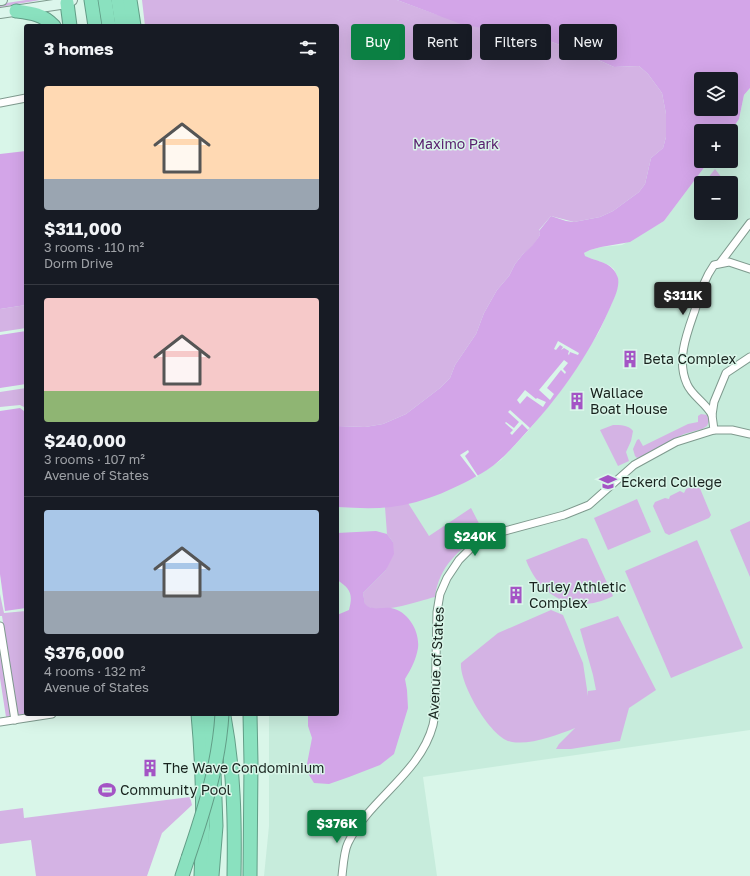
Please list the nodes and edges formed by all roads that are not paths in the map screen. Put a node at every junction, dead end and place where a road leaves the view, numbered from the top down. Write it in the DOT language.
graph roads {
  1 [pos="118,0"];
  2 [pos="69,1"];
  3 [pos="130,3"];
  4 [pos="105,4"];
  5 [pos="92,5"];
  6 [pos="16,11"];
  7 [pos="0,13"];
  8 [pos="51,24"];
  9 [pos="70,24"];
  10 [pos="95,24"];
  11 [pos="109,24"];
  12 [pos="122,24"];
  13 [pos="134,24"];
  14 [pos="24,98"];
  15 [pos="0,103"];
  16 [pos="750,223"];
  17 [pos="720,263"];
  18 [pos="750,269"];
  19 [pos="750,357"];
  20 [pos="710,412"];
  21 [pos="714,430"];
  22 [pos="750,434"];
  23 [pos="0,626"];
  24 [pos="40,716"];
  25 [pos="198,716"];
  26 [pos="210,716"];
  27 [pos="223,716"];
  28 [pos="223,716"];
  29 [pos="250,716"];
  30 [pos="15,720"];
  31 [pos="0,722"];
  32 [pos="182,876"];
  33 [pos="201,876"];
  34 [pos="212,876"];
  35 [pos="234,876"];
  36 [pos="250,876"];
  37 [pos="342,876"];
  1 -- 12 [label="highway"];
  2 -- 6 [label="street"];
  2 -- 9 [label="highway"];
  3 -- 13 [label="highway"];
  4 -- 11 [label="highway"];
  5 -- 10 [label="highway"];
  6 -- 7 [label="street"];
  6 -- 8 [label="highway"];
  14 -- 15 [label="street"];
  16 -- 17 [label="street"];
  17 -- 18 [label="street"];
  17 -- 20 [label="street"];
  19 -- 20 [label="street"];
  20 -- 21 [label="street"];
  21 -- 22 [label="street, Avenue of States"];
  21 -- 37 [label="street, Avenue of States"];
  23 -- 30 [label="street"];
  24 -- 30 [label="street"];
  25 -- 33 [label="highway"];
  26 -- 34 [label="highway"];
  27 -- 32 [label="highway, bridge"];
  28 -- 35 [label="highway"];
  29 -- 36 [label="highway"];
  30 -- 31 [label="street"];
}
